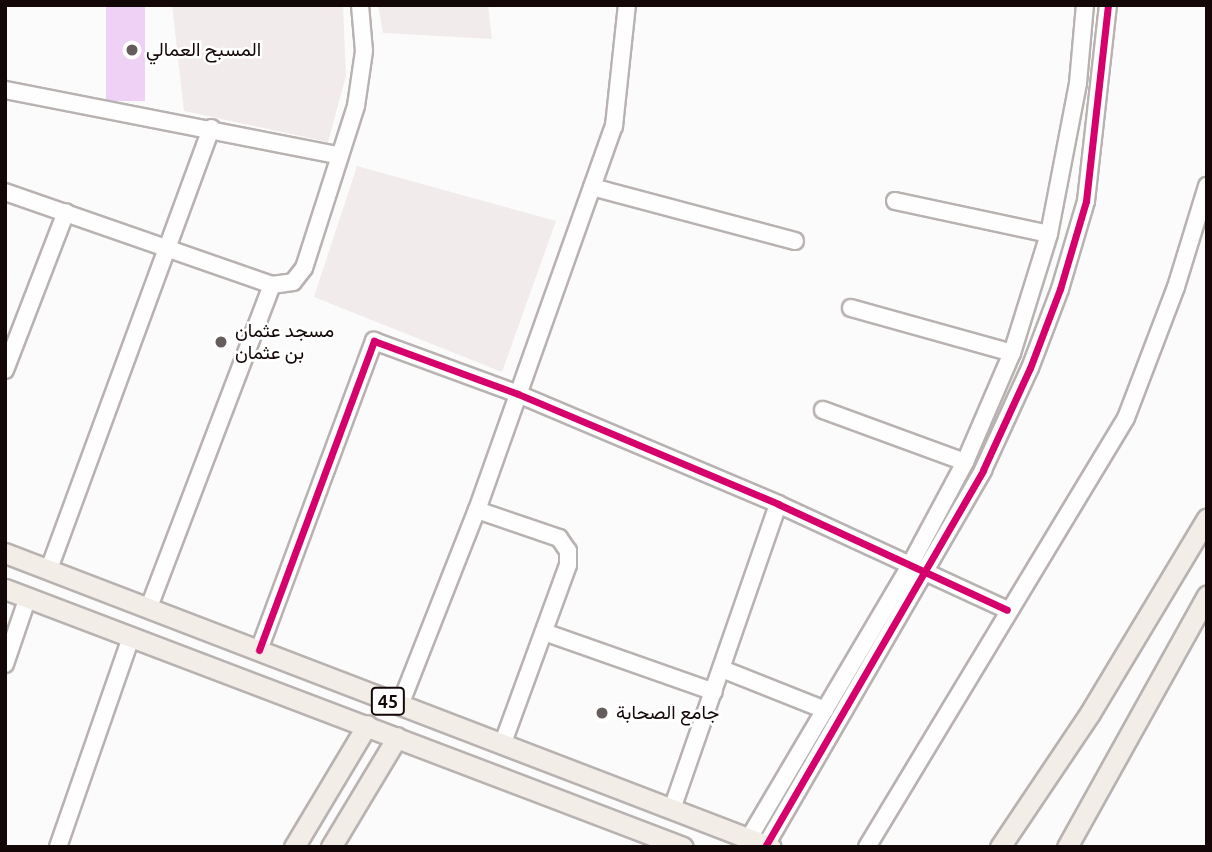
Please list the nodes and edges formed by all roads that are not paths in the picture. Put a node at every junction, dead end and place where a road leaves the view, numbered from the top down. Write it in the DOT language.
graph roads {
  1 [pos="360,5"];
  2 [pos="627,5"];
  3 [pos="1085,5"];
  4 [pos="1108,5"];
  5 [pos="5,90"];
  6 [pos="211,128"];
  7 [pos="340,156"];
  8 [pos="1207,186"];
  9 [pos="593,187"];
  10 [pos="5,192"];
  11 [pos="895,201"];
  12 [pos="66,212"];
  13 [pos="1049,234"];
  14 [pos="795,240"];
  15 [pos="169,247"];
  16 [pos="272,285"];
  17 [pos="851,308"];
  18 [pos="1012,353"];
  19 [pos="5,370"];
  20 [pos="518,394"];
  21 [pos="823,410"];
  22 [pos="965,462"];
  23 [pos="778,504"];
  24 [pos="477,510"];
  25 [pos="1207,518"];
  26 [pos="5,553"];
  27 [pos="909,567"];
  28 [pos="49,569"];
  29 [pos="925,574"];
  30 [pos="5,589"];
  31 [pos="1207,595"];
  32 [pos="27,597"];
  33 [pos="149,607"];
  34 [pos="1007,610"];
  35 [pos="1199,623"];
  36 [pos="544,632"];
  37 [pos="131,637"];
  38 [pos="260,650"];
  39 [pos="5,664"];
  40 [pos="722,669"];
  41 [pos="336,680"];
  42 [pos="714,692"];
  43 [pos="400,705"];
  44 [pos="327,710"];
  45 [pos="825,710"];
  46 [pos="367,725"];
  47 [pos="397,737"];
  48 [pos="502,745"];
  49 [pos="554,765"];
  50 [pos="545,794"];
  51 [pos="671,809"];
  52 [pos="762,843"];
  53 [pos="58,847"];
  54 [pos="294,847"];
  55 [pos="331,847"];
  56 [pos="683,847"];
  57 [pos="867,847"];
  58 [pos="1000,847"];
  59 [pos="1067,847"];
  1 -- 7 [label="street"];
  2 -- 9 [label="street"];
  3 -- 13 [label="street"];
  4 -- 29 [label="street"];
  5 -- 6 [label="street"];
  6 -- 7 [label="street"];
  6 -- 15 [label="street"];
  7 -- 16 [label="street"];
  8 -- 34 [label="street"];
  9 -- 14 [label="street"];
  9 -- 20 [label="street"];
  10 -- 12 [label="street"];
  11 -- 13 [label="street"];
  12 -- 15 [label="street"];
  12 -- 19 [label="street"];
  13 -- 18 [label="street"];
  15 -- 16 [label="street"];
  15 -- 28 [label="street"];
  16 -- 33 [label="street"];
  17 -- 18 [label="street"];
  18 -- 22 [label="street"];
  20 -- 23 [label="street"];
  20 -- 24 [label="street"];
  20 -- 38 [label="street"];
  21 -- 22 [label="street"];
  22 -- 27 [label="street"];
  23 -- 27 [label="street"];
  23 -- 40 [label="street"];
  24 -- 36 [label="street"];
  24 -- 43 [label="street"];
  25 -- 58 [label="main road"];
  26 -- 28 [label="main road, 45"];
  27 -- 29 [label="street"];
  27 -- 45 [label="street"];
  28 -- 33 [label="main road, 45"];
  29 -- 34 [label="street"];
  29 -- 52 [label="street"];
  30 -- 32 [label="main road, 45"];
  31 -- 35 [label="main road"];
  32 -- 37 [label="main road, 45"];
  32 -- 39 [label="street"];
  33 -- 38 [label="main road, 45"];
  34 -- 57 [label="street"];
  35 -- 59 [label="main road"];
  36 -- 42 [label="street"];
  36 -- 48 [label="street"];
  37 -- 44 [label="main road, 45"];
  37 -- 53 [label="street"];
  38 -- 41 [label="main road, 45"];
  40 -- 42 [label="street"];
  40 -- 45 [label="street"];
  41 -- 43 [label="main road, 45"];
  41 -- 44 [label="main road"];
  42 -- 51 [label="street"];
  43 -- 48 [label="main road, 45"];
  44 -- 46 [label="main road, 45"];
  45 -- 52 [label="street"];
  46 -- 47 [label="main road, 45"];
  46 -- 54 [label="main road"];
  47 -- 50 [label="main road, 45"];
  47 -- 55 [label="main road"];
  48 -- 49 [label="main road, 45"];
  49 -- 50 [label="main road"];
  49 -- 51 [label="main road, 45"];
  50 -- 56 [label="main road, 45"];
  51 -- 52 [label="main road, 45"];
}
